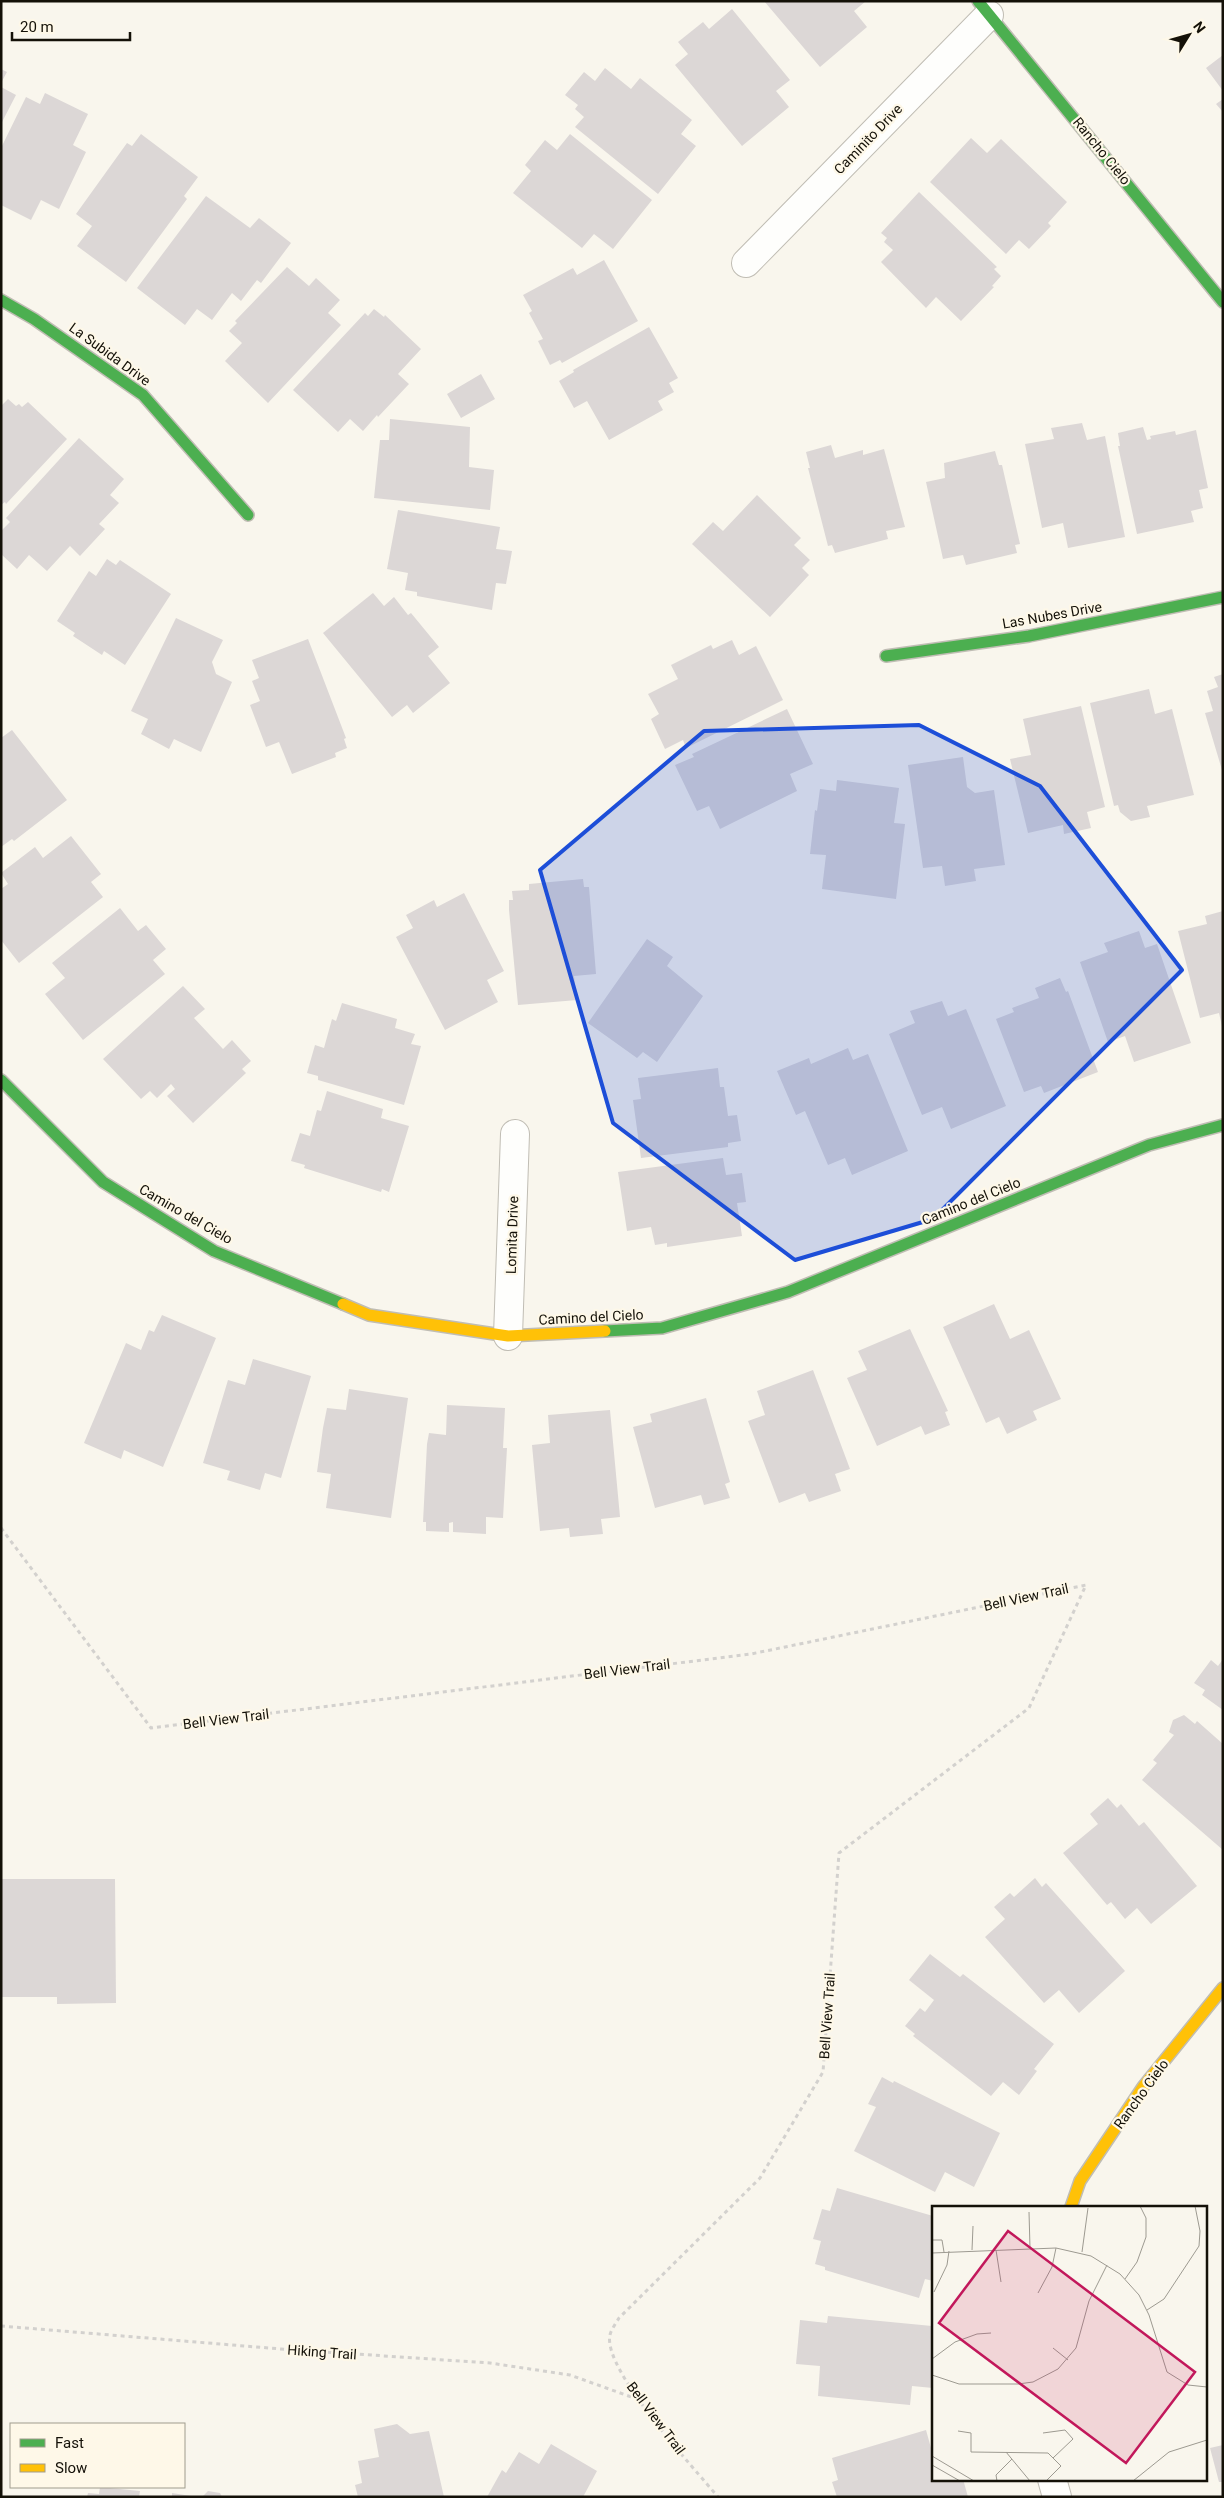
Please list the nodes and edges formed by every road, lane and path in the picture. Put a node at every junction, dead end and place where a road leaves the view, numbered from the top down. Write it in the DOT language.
graph roads {
  1 [pos="984,8"];
  2 [pos="746,263"];
  3 [pos="1,300"];
  4 [pos="1223,302"];
  5 [pos="248,515"];
  6 [pos="1223,597"];
  7 [pos="886,656"];
  8 [pos="1,1080"];
  9 [pos="1223,1125"];
  10 [pos="515,1134"];
  11 [pos="508,1336"];
  12 [pos="1,1528"];
  13 [pos="1223,1988"];
  14 [pos="1071,2206"];
  15 [pos="1,2326"];
  16 [pos="638,2399"];
  17 [pos="1052,2480"];
  18 [pos="718,2497"];
  19 [pos="1057,2497"];
  1 -- 2 [label="street, Caminito Drive"];
  1 -- 4 [label="street, Rancho Cielo"];
  3 -- 5 [label="street, La Subida Drive"];
  6 -- 7 [label="street, Las Nubes Drive"];
  8 -- 11 [label="street, Camino del Cielo"];
  9 -- 11 [label="street, Camino del Cielo"];
  10 -- 11 [label="street, Lomita Drive"];
  12 -- 16 [label="path, Bell View Trail"];
  13 -- 14 [label="street, Rancho Cielo"];
  15 -- 16 [label="path, Hiking Trail"];
  16 -- 18 [label="path, Bell View Trail"];
  17 -- 19 [label="street"];
}
